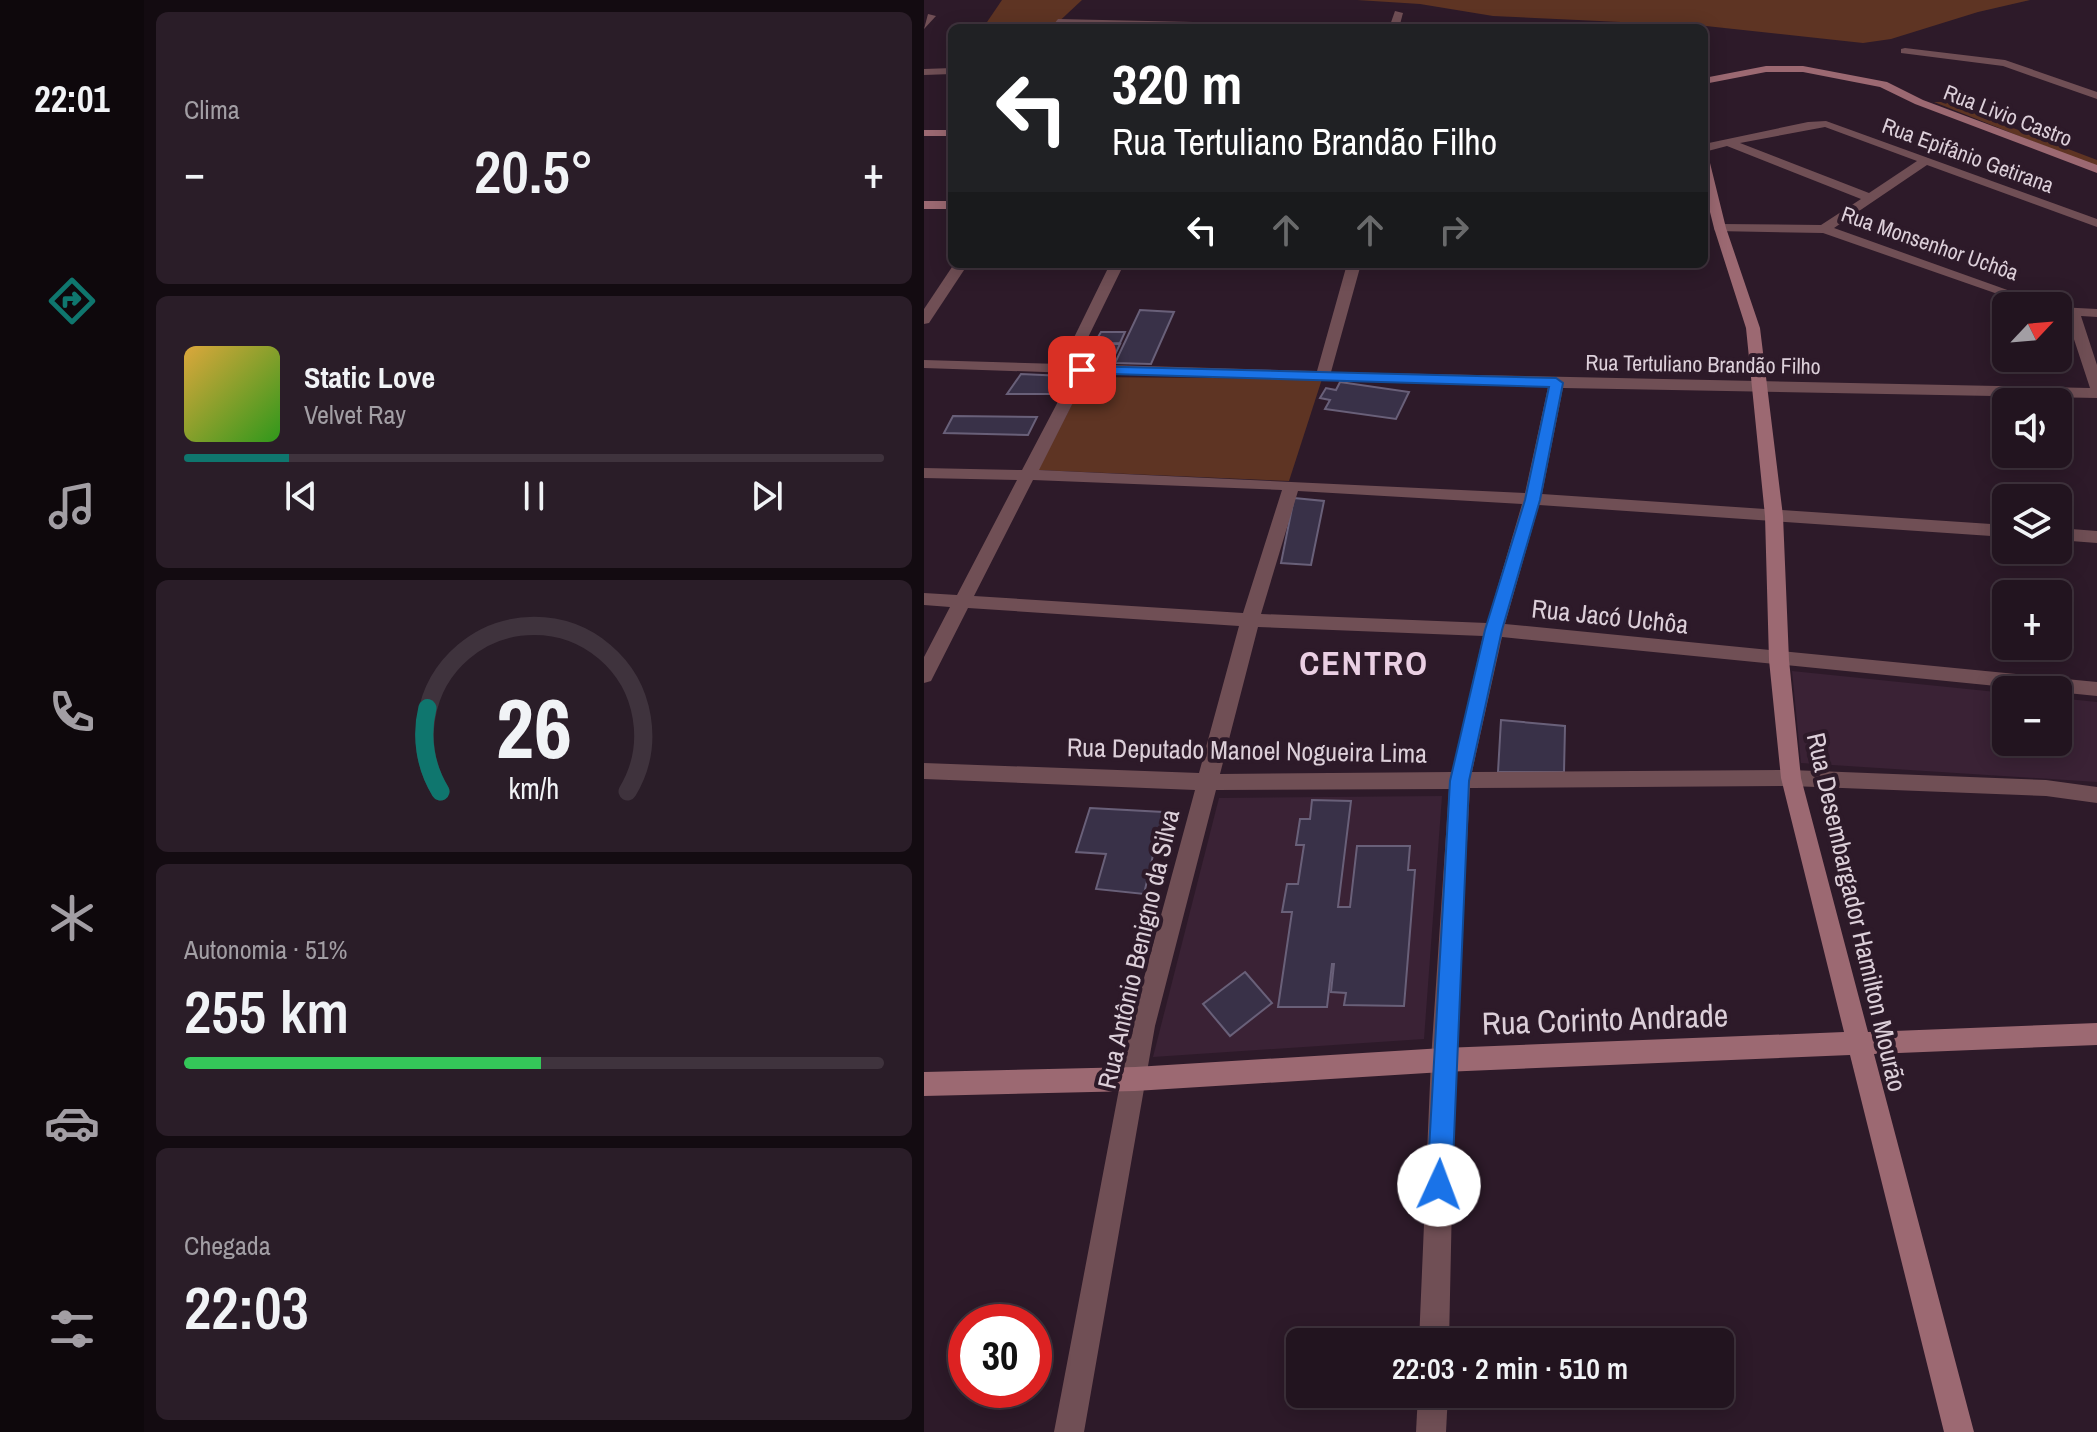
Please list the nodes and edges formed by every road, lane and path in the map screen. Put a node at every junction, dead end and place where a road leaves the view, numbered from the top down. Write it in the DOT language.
graph roads {
  1 [pos="1398,13"];
  2 [pos="931,16"];
  3 [pos="1058,22"];
  4 [pos="1086,24"];
  5 [pos="1395,24"];
  6 [pos="924,26"];
  7 [pos="1905,51"];
  8 [pos="948,71"];
  9 [pos="924,72"];
  10 [pos="1708,80"];
  11 [pos="1906,94"];
  12 [pos="2097,96"];
  13 [pos="924,133"];
  14 [pos="948,133"];
  15 [pos="1731,144"];
  16 [pos="1708,147"];
  17 [pos="2097,158"];
  18 [pos="1925,161"];
  19 [pos="2097,169"];
  20 [pos="1708,196"];
  21 [pos="1868,197"];
  22 [pos="924,205"];
  23 [pos="948,205"];
  24 [pos="2097,223"];
  25 [pos="1712,228"];
  26 [pos="1824,229"];
  27 [pos="958,268"];
  28 [pos="1115,268"];
  29 [pos="1353,268"];
  30 [pos="924,288"];
  31 [pos="945,288"];
  32 [pos="2005,292"];
  33 [pos="2072,311"];
  34 [pos="2097,313"];
  35 [pos="924,320"];
  36 [pos="2072,328"];
  37 [pos="924,364"];
  38 [pos="1074,369"];
  39 [pos="1323,375"];
  40 [pos="1556,383"];
  41 [pos="1759,387"];
  42 [pos="2097,390"];
  43 [pos="924,473"];
  44 [pos="1028,474"];
  45 [pos="1291,487"];
  46 [pos="1532,500"];
  47 [pos="1774,516"];
  48 [pos="1992,530"];
  49 [pos="2072,535"];
  50 [pos="2097,537"];
  51 [pos="924,599"];
  52 [pos="960,600"];
  53 [pos="1250,620"];
  54 [pos="1494,630"];
  55 [pos="1779,660"];
  56 [pos="924,676"];
  57 [pos="2097,689"];
  58 [pos="924,771"];
  59 [pos="1791,778"];
  60 [pos="1460,781"];
  61 [pos="1207,782"];
  62 [pos="2097,795"];
  63 [pos="2097,1034"];
  64 [pos="1857,1043"];
  65 [pos="1443,1060"];
  66 [pos="1135,1079"];
  67 [pos="924,1084"];
  68 [pos="1434,1328"];
  69 [pos="1432,1408"];
  70 [pos="1069,1432"];
  71 [pos="1431,1432"];
  72 [pos="1959,1432"];
  1 -- 5 [label="street"];
  2 -- 6 [label="street"];
  3 -- 4 [label="street"];
  7 -- 12 [label="street"];
  8 -- 9 [label="street"];
  10 -- 11 [label="street, Rua Livio Castro"];
  11 -- 17 [label="street, Rua Livio Castro"];
  11 -- 19 [label="street, Rua Livio Castro"];
  13 -- 14 [label="street"];
  15 -- 16 [label="street"];
  15 -- 18 [label="street, Rua Epifânio Getirana"];
  15 -- 21 [label="street"];
  18 -- 21 [label="street"];
  18 -- 24 [label="street, Rua Epifânio Getirana"];
  20 -- 25 [label="street, Rua Desembargador Hamilton Mourão"];
  21 -- 26 [label="street"];
  22 -- 23 [label="street"];
  25 -- 26 [label="street, Rua Monsenhor Uchôa"];
  25 -- 41 [label="street, Rua Desembargador Hamilton Mourão"];
  26 -- 32 [label="street, Rua Monsenhor Uchôa"];
  27 -- 31 [label="street"];
  28 -- 38 [label="street"];
  29 -- 39 [label="street"];
  30 -- 31 [label="street"];
  31 -- 35 [label="street"];
  33 -- 34 [label="street"];
  36 -- 42 [label="street"];
  37 -- 38 [label="street, Rua Tertuliano Brandão Filho"];
  38 -- 39 [label="street, Rua Tertuliano Brandão Filho"];
  38 -- 44 [label="street"];
  39 -- 40 [label="street, Rua Tertuliano Brandão Filho"];
  40 -- 41 [label="street, Rua Tertuliano Brandão Filho"];
  40 -- 46 [label="street"];
  41 -- 42 [label="street, Rua Tertuliano Brandão Filho"];
  41 -- 47 [label="street, Rua Desembargador Hamilton Mourão"];
  43 -- 44 [label="street"];
  44 -- 45 [label="street"];
  44 -- 52 [label="street"];
  45 -- 46 [label="street"];
  45 -- 53 [label="street, Rua Antônio Benigno da Silva"];
  46 -- 47 [label="street"];
  46 -- 54 [label="street"];
  47 -- 48 [label="street"];
  47 -- 55 [label="street, Rua Desembargador Hamilton Mourão"];
  49 -- 50 [label="street"];
  51 -- 52 [label="street, Rua Jacó Uchôa"];
  52 -- 53 [label="street, Rua Jacó Uchôa"];
  52 -- 56 [label="street"];
  53 -- 54 [label="street, Rua Jacó Uchôa"];
  53 -- 61 [label="street, Rua Antônio Benigno da Silva"];
  54 -- 55 [label="street, Rua Jacó Uchôa"];
  54 -- 60 [label="street"];
  55 -- 57 [label="street, Rua Jacó Uchôa"];
  55 -- 59 [label="street, Rua Desembargador Hamilton Mourão"];
  58 -- 61 [label="street, Rua Deputado Manoel Nogueira Lima"];
  59 -- 60 [label="street, Rua Deputado Manoel Nogueira Lima"];
  59 -- 62 [label="street, Rua Deputado Manoel Nogueira Lima"];
  59 -- 64 [label="street, Rua Desembargador Hamilton Mourão"];
  60 -- 61 [label="street, Rua Deputado Manoel Nogueira Lima"];
  60 -- 65 [label="street"];
  61 -- 66 [label="street, Rua Antônio Benigno da Silva"];
  63 -- 64 [label="street, Rua Corinto Andrade"];
  64 -- 65 [label="street, Rua Corinto Andrade"];
  64 -- 72 [label="street, Rua Desembargador Hamilton Mourão"];
  65 -- 66 [label="street, Rua Corinto Andrade"];
  65 -- 68 [label="street"];
  66 -- 67 [label="street, Rua Corinto Andrade"];
  66 -- 70 [label="street, Rua Antônio Benigno da Silva"];
  69 -- 71 [label="street"];
}
